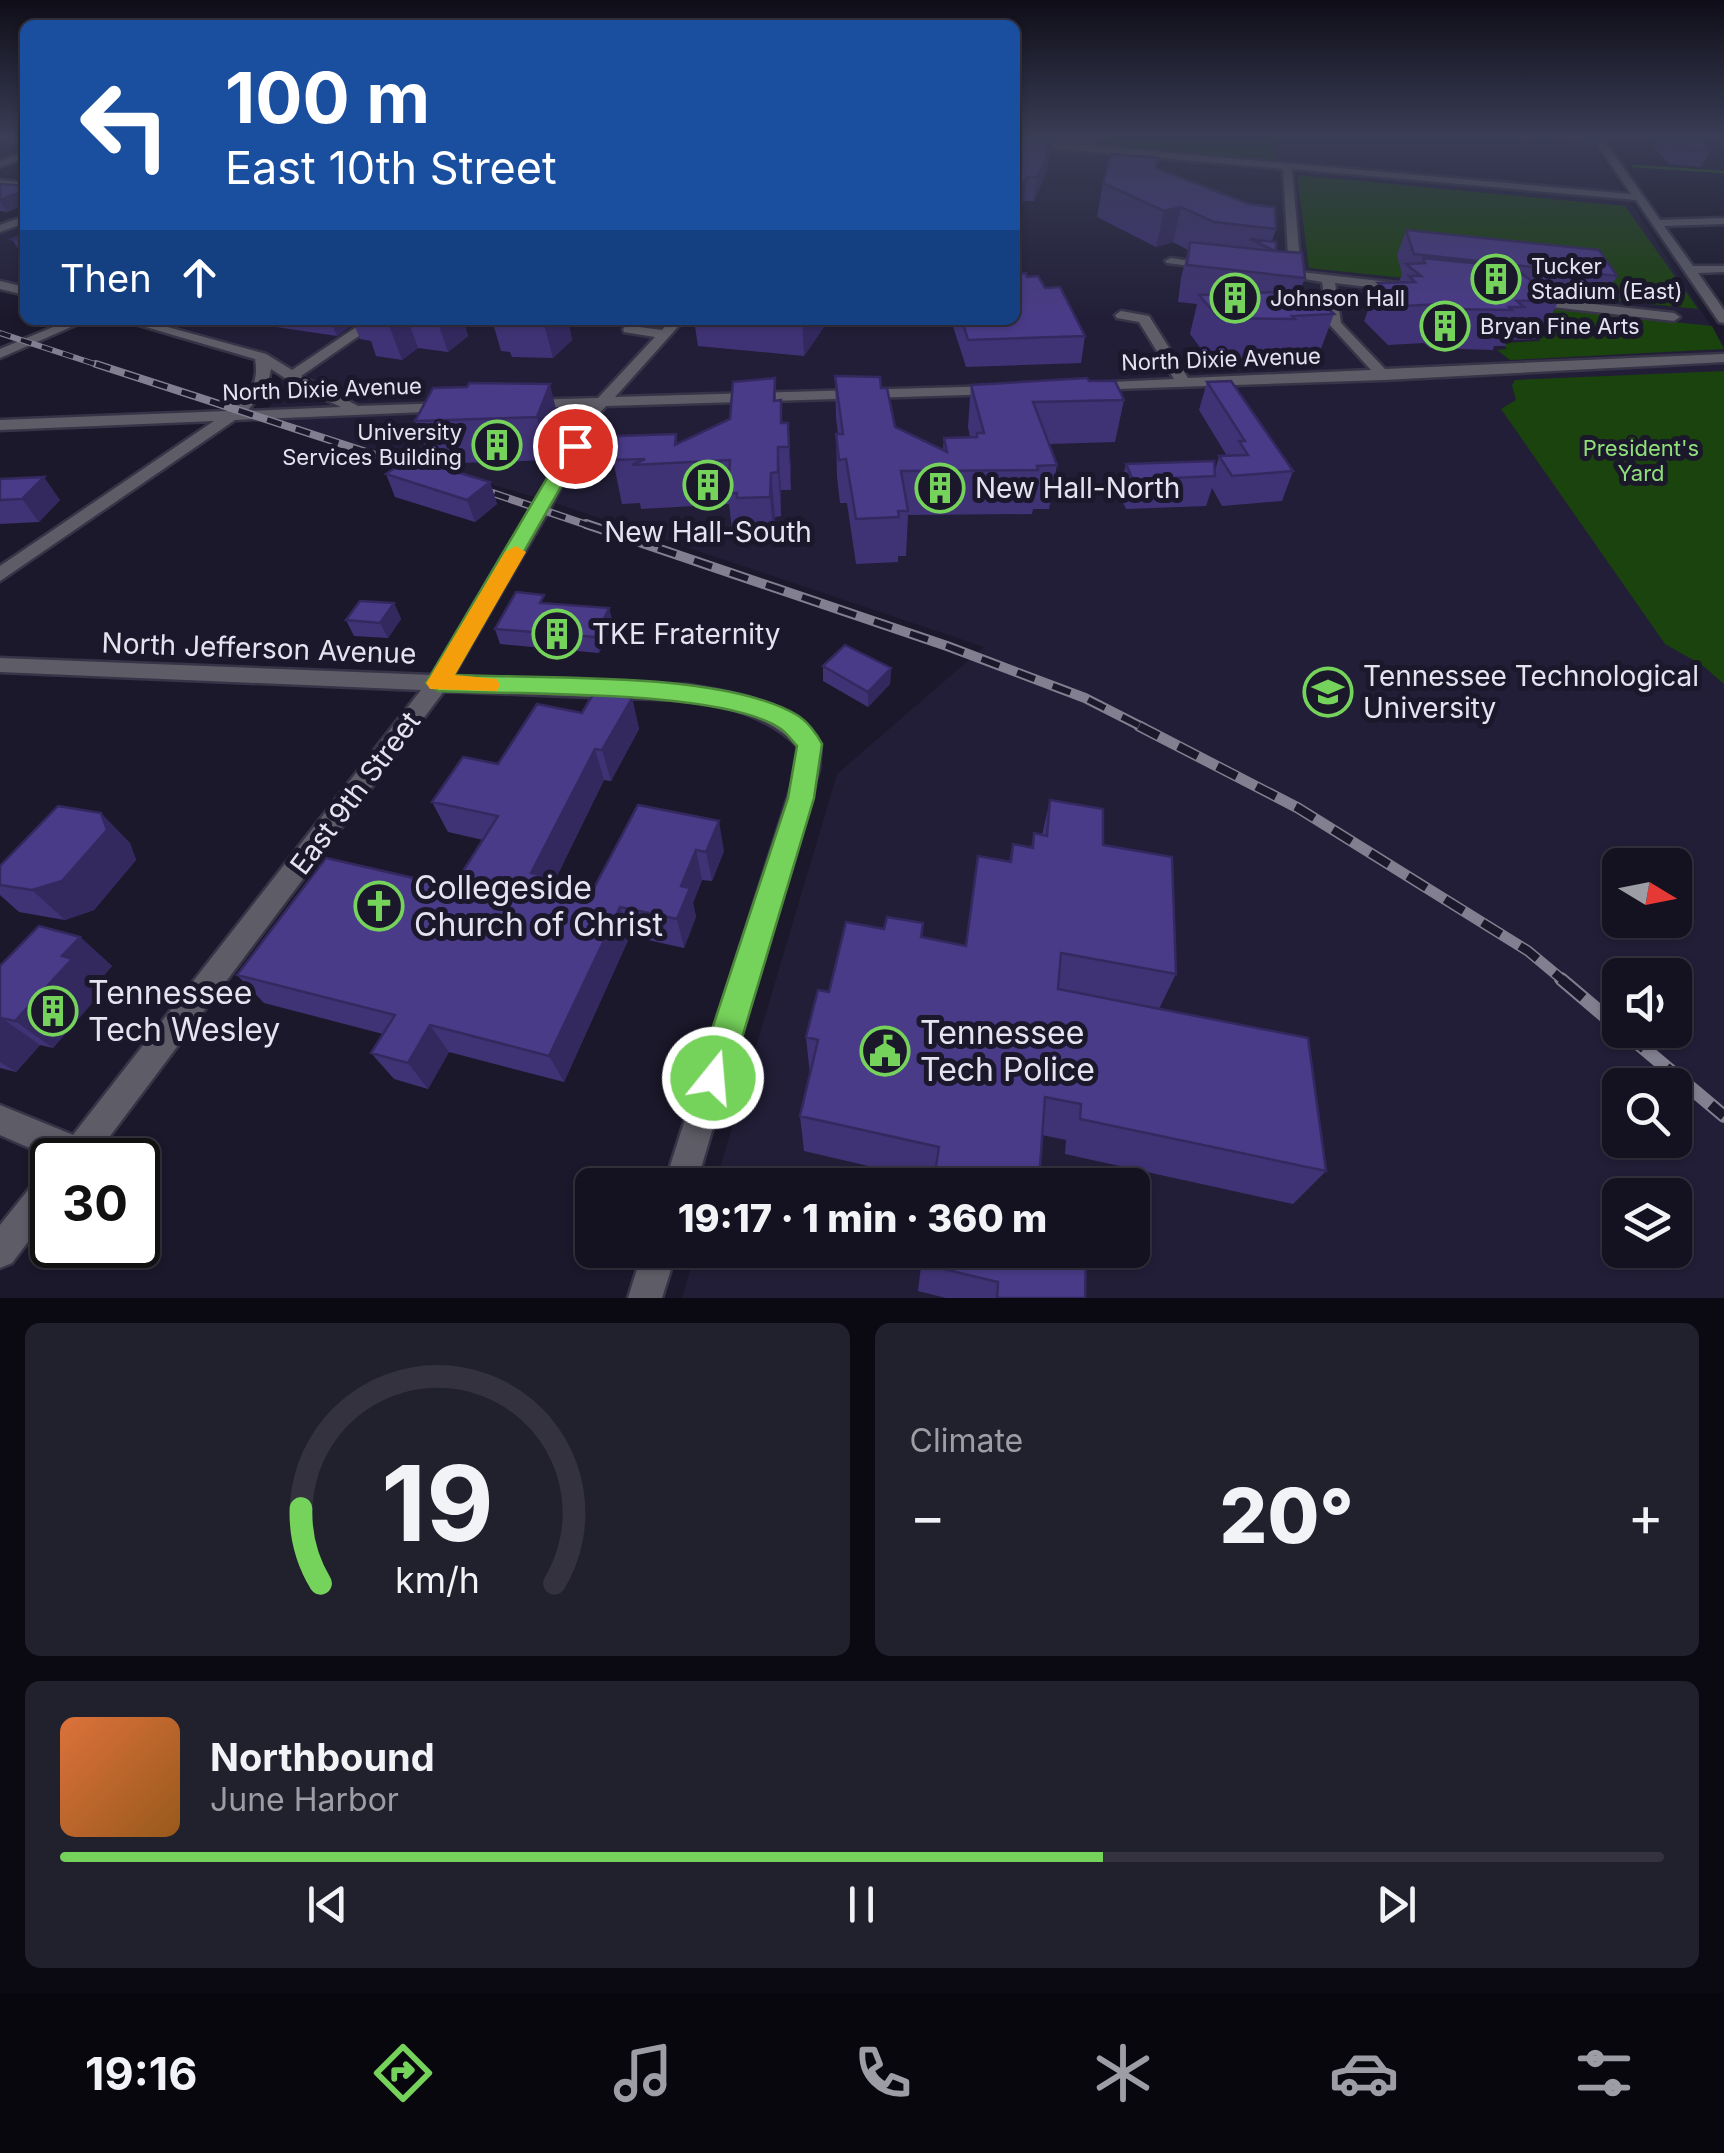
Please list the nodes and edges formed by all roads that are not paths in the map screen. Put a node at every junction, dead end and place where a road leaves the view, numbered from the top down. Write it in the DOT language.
graph roads {
  1 [pos="1636,196"];
  2 [pos="1289,197"];
  3 [pos="1724,221"];
  4 [pos="1655,223"];
  5 [pos="1171,261"];
  6 [pos="1224,267"];
  7 [pos="1724,269"];
  8 [pos="1688,270"];
  9 [pos="1260,271"];
  10 [pos="1296,275"];
  11 [pos="1328,279"];
  12 [pos="1424,289"];
  13 [pos="1520,300"];
  14 [pos="1122,315"];
  15 [pos="1674,318"];
  16 [pos="1724,319"];
  17 [pos="69,325"];
  18 [pos="146,325"];
  19 [pos="369,325"];
  20 [pos="633,325"];
  21 [pos="673,325"];
  22 [pos="663,334"];
  23 [pos="0,354"];
  24 [pos="262,358"];
  25 [pos="1724,358"];
  26 [pos="294,375"];
  27 [pos="1384,376"];
  28 [pos="265,383"];
  29 [pos="1184,384"];
  30 [pos="1072,387"];
  31 [pos="1014,389"];
  32 [pos="600,402"];
  33 [pos="500,405"];
  34 [pos="461,406"];
  35 [pos="362,410"];
  36 [pos="285,413"];
  37 [pos="231,415"];
  38 [pos="0,425"];
  39 [pos="0,575"];
  40 [pos="0,666"];
  41 [pos="438,683"];
  42 [pos="0,1120"];
  43 [pos="37,1138"];
  44 [pos="91,1138"];
  45 [pos="685,1168"];
  46 [pos="30,1214"];
  47 [pos="0,1251"];
  48 [pos="654,1268"];
  49 [pos="645,1298"];
  1 -- 4 [label="street"];
  2 -- 10 [label="street"];
  3 -- 4 [label="street"];
  4 -- 8 [label="street"];
  5 -- 6 [label="street"];
  7 -- 8 [label="street"];
  8 -- 16 [label="street"];
  9 -- 10 [label="street"];
  10 -- 11 [label="street"];
  11 -- 12 [label="street"];
  11 -- 27 [label="street"];
  13 -- 15 [label="street"];
  14 -- 29 [label="street"];
  17 -- 23 [label="street"];
  18 -- 24 [label="street"];
  19 -- 26 [label="street"];
  20 -- 22 [label="street"];
  21 -- 22 [label="street, East 9th Street"];
  22 -- 32 [label="street, East 9th Street"];
  24 -- 26 [label="street"];
  24 -- 28 [label="street"];
  25 -- 27 [label="street, North Dixie Avenue"];
  26 -- 35 [label="street"];
  27 -- 29 [label="street, North Dixie Avenue"];
  28 -- 36 [label="street"];
  28 -- 37 [label="street"];
  29 -- 30 [label="street, North Dixie Avenue"];
  31 -- 32 [label="street"];
  32 -- 33 [label="street"];
  32 -- 41 [label="street, East 9th Street"];
  34 -- 35 [label="street, North Dixie Avenue"];
  35 -- 36 [label="street, North Dixie Avenue"];
  36 -- 37 [label="street, North Dixie Avenue"];
  37 -- 38 [label="street, North Dixie Avenue"];
  37 -- 39 [label="street"];
  40 -- 41 [label="street, North Jefferson Avenue"];
  41 -- 44 [label="street, East 9th Street"];
  41 -- 45 [label="street, North Jefferson Avenue"];
  42 -- 43 [label="street"];
  46 -- 47 [label="street"];
  48 -- 49 [label="street"];
}
